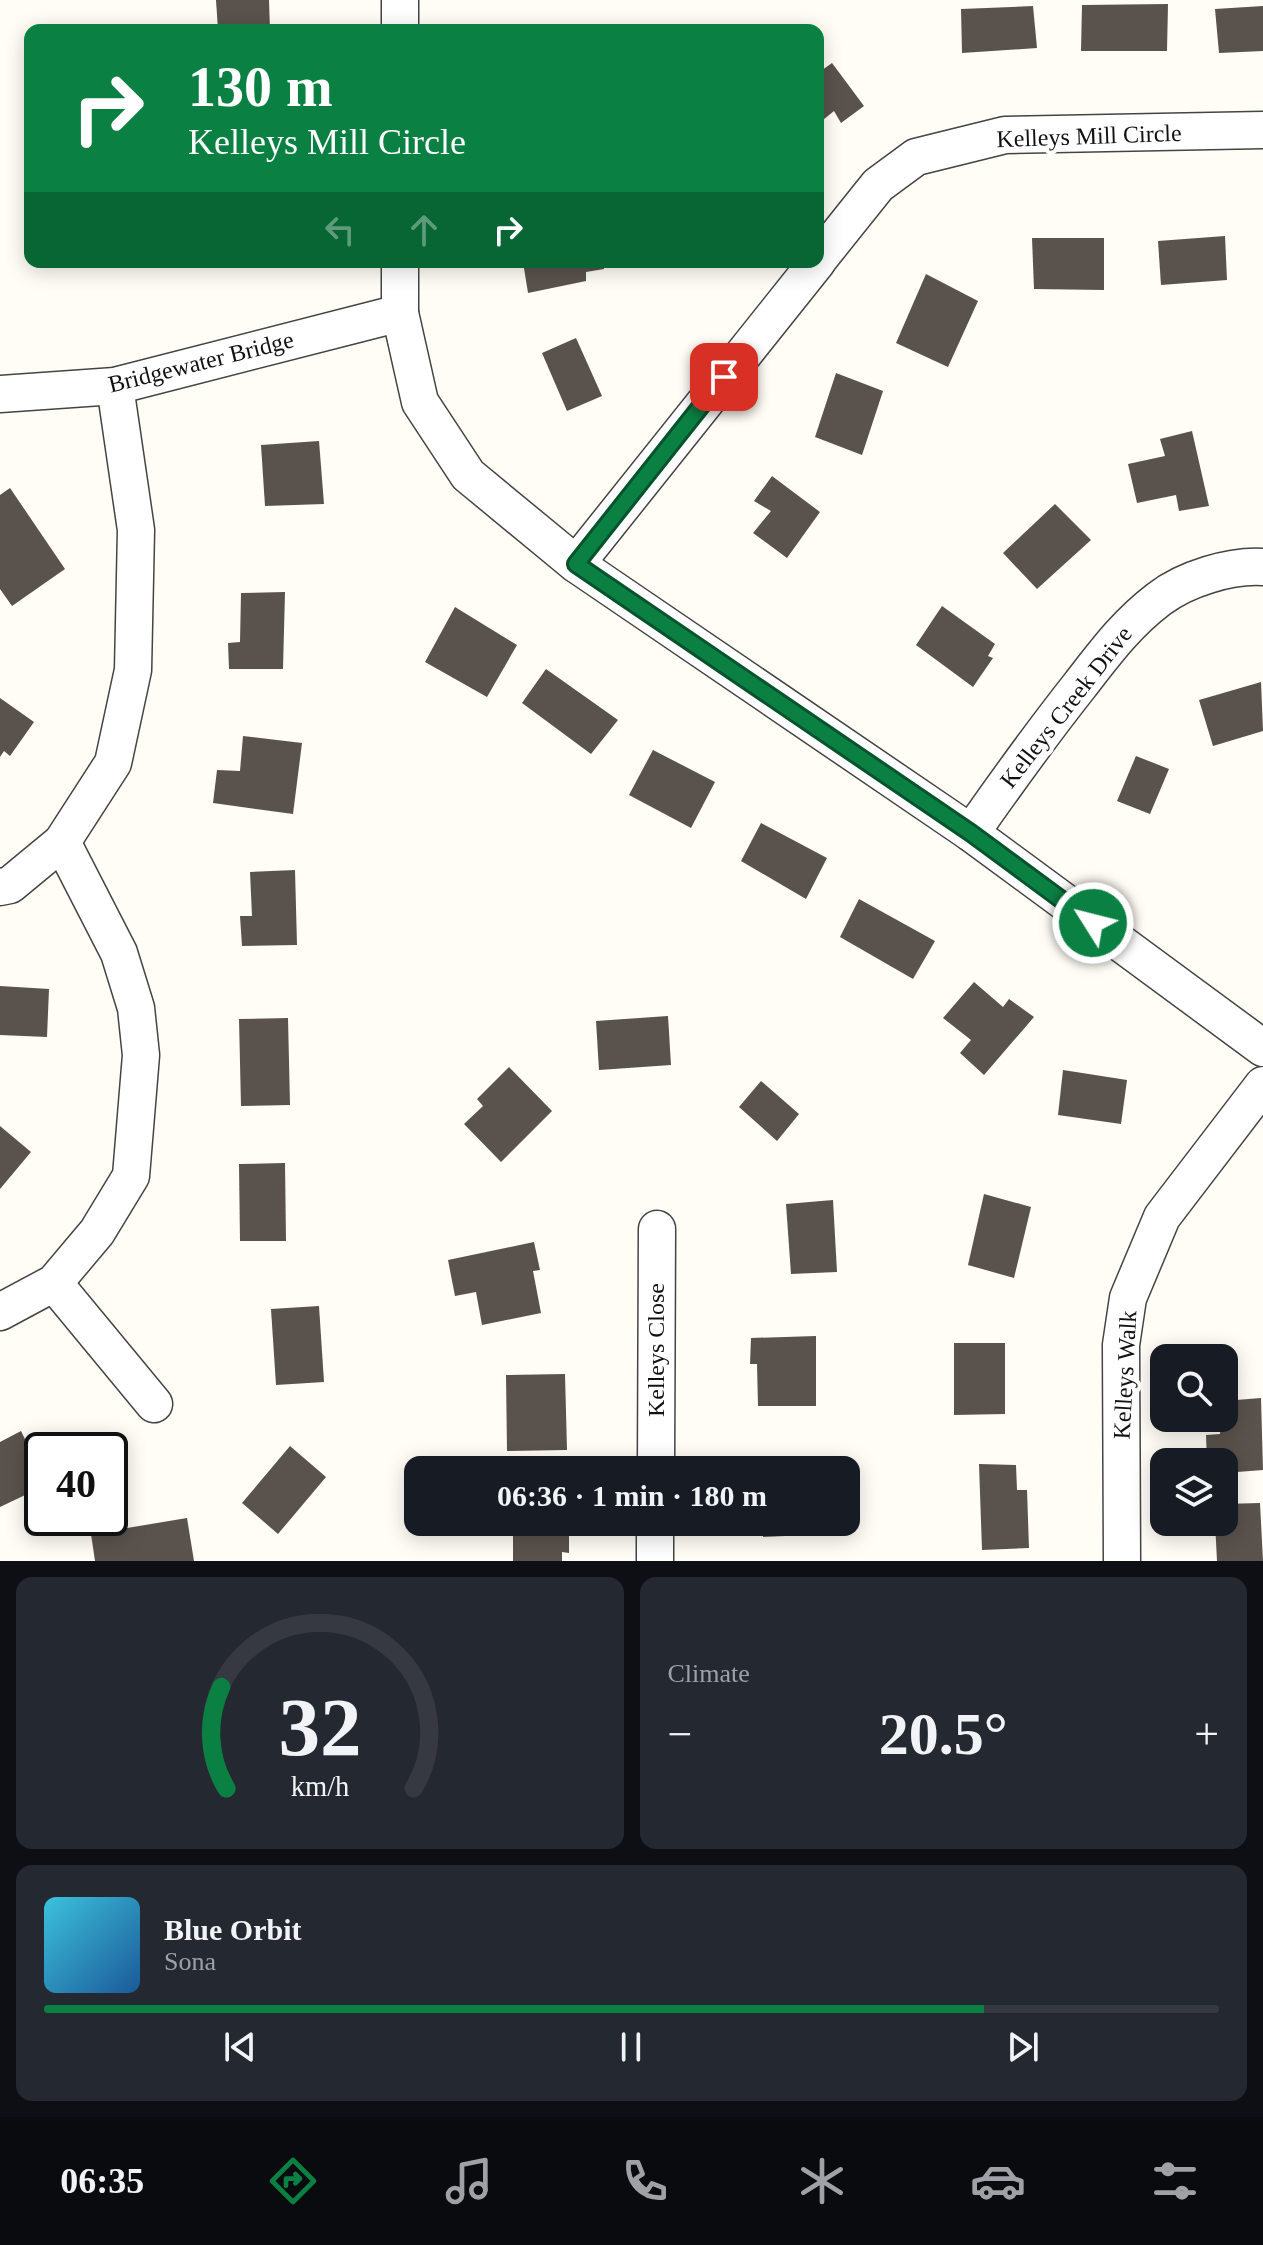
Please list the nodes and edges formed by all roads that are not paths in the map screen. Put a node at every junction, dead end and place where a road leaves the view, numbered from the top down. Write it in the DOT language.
graph roads {
  1 [pos="400,0"];
  2 [pos="400,24"];
  3 [pos="1263,130"];
  4 [pos="824,252"];
  5 [pos="400,268"];
  6 [pos="811,268"];
  7 [pos="400,313"];
  8 [pos="115,386"];
  9 [pos="0,394"];
  10 [pos="576,564"];
  11 [pos="1263,567"];
  12 [pos="971,833"];
  13 [pos="62,842"];
  14 [pos="0,887"];
  15 [pos="1263,1048"];
  16 [pos="1263,1085"];
  17 [pos="657,1229"];
  18 [pos="54,1283"];
  19 [pos="0,1312"];
  20 [pos="154,1404"];
  21 [pos="656,1456"];
  22 [pos="655,1536"];
  23 [pos="655,1561"];
  24 [pos="1122,1561"];
  1 -- 2 [label="street"];
  3 -- 4 [label="street, Kelleys Mill Circle"];
  5 -- 7 [label="street"];
  6 -- 10 [label="street, Kelleys Mill Circle"];
  7 -- 8 [label="street, Bridgewater Bridge"];
  7 -- 10 [label="street"];
  8 -- 9 [label="street, Bridgewater Bridge"];
  8 -- 13 [label="street"];
  10 -- 12 [label="street"];
  11 -- 12 [label="street, Kelleys Creek Drive"];
  12 -- 15 [label="street"];
  13 -- 14 [label="street"];
  13 -- 18 [label="street"];
  16 -- 24 [label="street, Kelleys Walk"];
  17 -- 21 [label="street, Kelleys Close"];
  18 -- 19 [label="street"];
  18 -- 20 [label="street"];
  22 -- 23 [label="street"];
}
